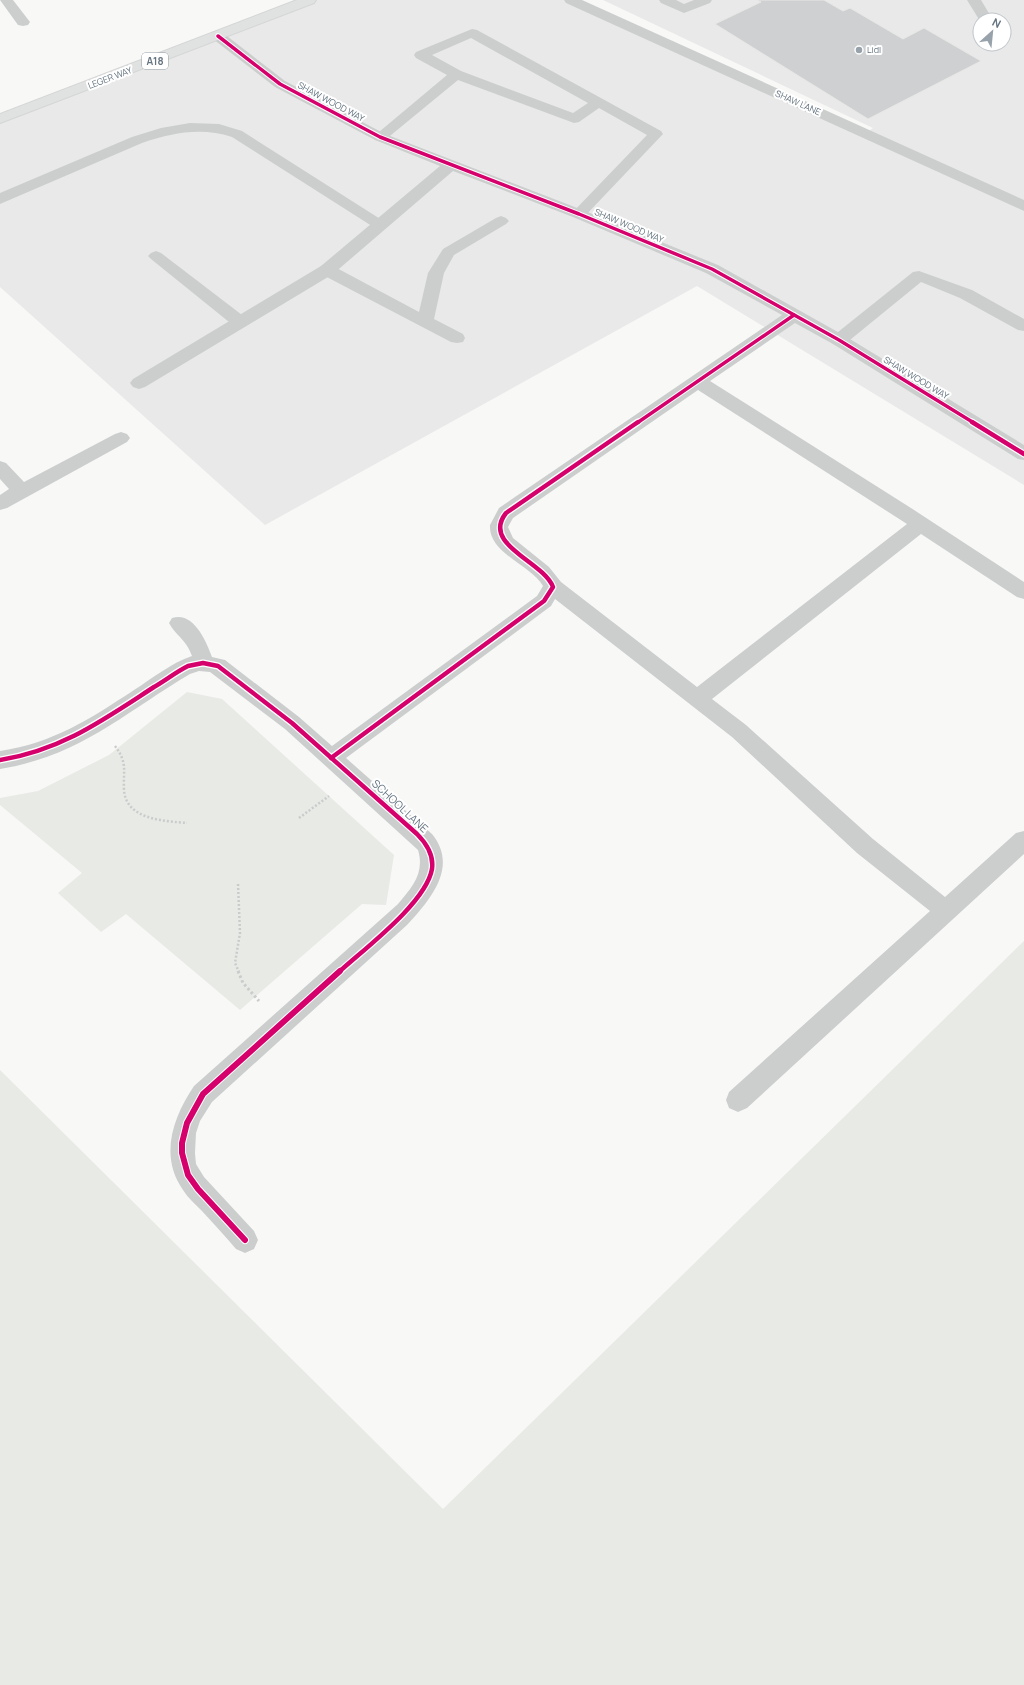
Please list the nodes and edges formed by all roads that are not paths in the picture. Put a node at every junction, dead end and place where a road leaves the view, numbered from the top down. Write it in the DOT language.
graph roads {
  1 [pos="6,0"];
  2 [pos="309,0"];
  3 [pos="571,0"];
  4 [pos="666,0"];
  5 [pos="705,0"];
  6 [pos="974,0"];
  7 [pos="981,12"];
  8 [pos="23,22"];
  9 [pos="218,36"];
  10 [pos="456,74"];
  11 [pos="597,103"];
  12 [pos="0,119"];
  13 [pos="380,136"];
  14 [pos="451,164"];
  15 [pos="0,199"];
  16 [pos="1024,206"];
  17 [pos="579,214"];
  18 [pos="501,220"];
  19 [pos="380,225"];
  20 [pos="156,256"];
  21 [pos="327,270"];
  22 [pos="794,315"];
  23 [pos="240,322"];
  24 [pos="425,322"];
  25 [pos="1024,326"];
  26 [pos="457,338"];
  27 [pos="839,340"];
  28 [pos="697,381"];
  29 [pos="139,383"];
  30 [pos="121,438"];
  31 [pos="1024,454"];
  32 [pos="0,468"];
  33 [pos="22,491"];
  34 [pos="0,503"];
  35 [pos="921,524"];
  36 [pos="553,587"];
  37 [pos="1024,592"];
  38 [pos="179,623"];
  39 [pos="204,662"];
  40 [pos="697,699"];
  41 [pos="331,758"];
  42 [pos="0,760"];
  43 [pos="1024,840"];
  44 [pos="946,911"];
  45 [pos="738,1100"];
  46 [pos="246,1240"];
  1 -- 8 [label="street"];
  2 -- 9 [label="highway, LEGER WAY / A18"];
  3 -- 16 [label="street, SHAW LANE"];
  4 -- 5 [label="lane"];
  6 -- 7 [label="street"];
  9 -- 12 [label="highway, LEGER WAY / A18"];
  9 -- 13 [label="street, SHAW WOOD WAY"];
  10 -- 11 [label="lane"];
  10 -- 11 [label="lane"];
  10 -- 13 [label="lane"];
  11 -- 17 [label="lane"];
  13 -- 14 [label="street, SHAW WOOD WAY"];
  14 -- 17 [label="street, SHAW WOOD WAY"];
  14 -- 19 [label="street"];
  15 -- 19 [label="lane"];
  17 -- 22 [label="street, SHAW WOOD WAY"];
  18 -- 24 [label="lane"];
  19 -- 21 [label="street"];
  20 -- 23 [label="lane"];
  21 -- 23 [label="street"];
  21 -- 24 [label="lane"];
  22 -- 27 [label="street, SHAW WOOD WAY"];
  22 -- 28 [label="street"];
  23 -- 29 [label="street"];
  24 -- 26 [label="lane"];
  25 -- 27 [label="lane"];
  27 -- 31 [label="street, SHAW WOOD WAY"];
  28 -- 35 [label="street"];
  28 -- 36 [label="street"];
  30 -- 33 [label="street"];
  32 -- 33 [label="street"];
  33 -- 34 [label="street"];
  35 -- 37 [label="street"];
  35 -- 40 [label="street"];
  36 -- 40 [label="street"];
  36 -- 41 [label="street"];
  38 -- 39 [label="street"];
  39 -- 41 [label="street, SCHOOL LANE"];
  39 -- 42 [label="street"];
  40 -- 44 [label="street"];
  41 -- 46 [label="street, SCHOOL LANE"];
  43 -- 44 [label="street"];
  44 -- 45 [label="street"];
}
